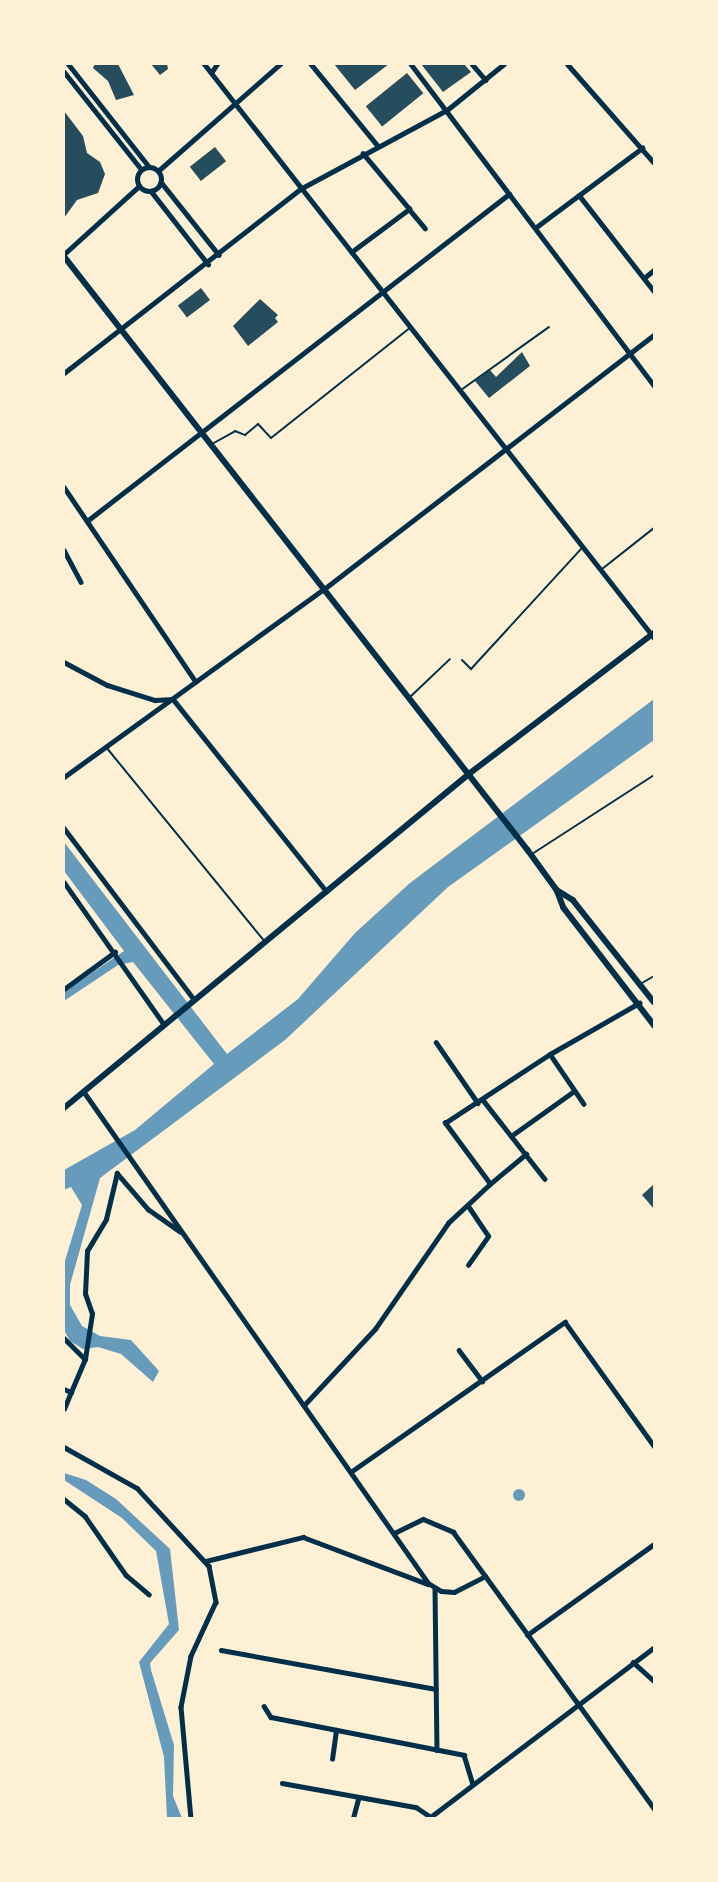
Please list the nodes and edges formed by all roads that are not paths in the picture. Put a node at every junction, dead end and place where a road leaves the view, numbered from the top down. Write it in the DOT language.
graph roads {
  1 [pos="68,64"];
  2 [pos="204,64"];
  3 [pos="217,64"];
  4 [pos="280,64"];
  5 [pos="311,64"];
  6 [pos="411,64"];
  7 [pos="472,64"];
  8 [pos="504,64"];
  9 [pos="567,64"];
  10 [pos="64,72"];
  11 [pos="211,73"];
  12 [pos="486,80"];
  13 [pos="235,104"];
  14 [pos="447,110"];
  15 [pos="378,146"];
  16 [pos="642,147"];
  17 [pos="363,154"];
  18 [pos="654,163"];
  19 [pos="148,167"];
  20 [pos="141,169"];
  21 [pos="158,170"];
  22 [pos="161,182"];
  23 [pos="139,186"];
  24 [pos="302,188"];
  25 [pos="151,191"];
  26 [pos="510,194"];
  27 [pos="579,195"];
  28 [pos="409,209"];
  29 [pos="425,228"];
  30 [pos="536,228"];
  31 [pos="354,250"];
  32 [pos="64,255"];
  33 [pos="219,256"];
  34 [pos="208,264"];
  35 [pos="654,270"];
  36 [pos="644,278"];
  37 [pos="385,290"];
  38 [pos="654,291"];
  39 [pos="412,327"];
  40 [pos="549,327"];
  41 [pos="121,330"];
  42 [pos="654,335"];
  43 [pos="631,355"];
  44 [pos="64,373"];
  45 [pos="654,385"];
  46 [pos="459,391"];
  47 [pos="202,432"];
  48 [pos="211,444"];
  49 [pos="504,450"];
  50 [pos="64,487"];
  51 [pos="87,521"];
  52 [pos="654,528"];
  53 [pos="582,548"];
  54 [pos="64,550"];
  55 [pos="600,570"];
  56 [pos="81,582"];
  57 [pos="324,589"];
  58 [pos="653,635"];
  59 [pos="450,659"];
  60 [pos="462,660"];
  61 [pos="64,662"];
  62 [pos="196,682"];
  63 [pos="409,698"];
  64 [pos="173,699"];
  65 [pos="106,747"];
  66 [pos="469,774"];
  67 [pos="654,775"];
  68 [pos="64,777"];
  69 [pos="64,828"];
  70 [pos="530,852"];
  71 [pos="64,882"];
  72 [pos="557,890"];
  73 [pos="326,891"];
  74 [pos="264,942"];
  75 [pos="115,952"];
  76 [pos="654,976"];
  77 [pos="640,984"];
  78 [pos="64,989"];
  79 [pos="649,996"];
  80 [pos="193,1000"];
  81 [pos="654,1002"];
  82 [pos="639,1003"];
  83 [pos="163,1023"];
  84 [pos="654,1025"];
  85 [pos="436,1042"];
  86 [pos="550,1054"];
  87 [pos="83,1091"];
  88 [pos="574,1091"];
  89 [pos="481,1101"];
  90 [pos="584,1104"];
  91 [pos="64,1108"];
  92 [pos="511,1136"];
  93 [pos="526,1154"];
  94 [pos="545,1179"];
  95 [pos="490,1184"];
  96 [pos="469,1208"];
  97 [pos="182,1232"];
  98 [pos="468,1265"];
  99 [pos="64,1338"];
  100 [pos="459,1350"];
  101 [pos="85,1359"];
  102 [pos="482,1381"];
  103 [pos="64,1389"];
  104 [pos="71,1392"];
  105 [pos="305,1404"];
  106 [pos="64,1409"];
  107 [pos="654,1446"];
  108 [pos="64,1448"];
  109 [pos="352,1471"];
  110 [pos="64,1499"];
  111 [pos="394,1533"];
  112 [pos="654,1544"];
  113 [pos="206,1561"];
  114 [pos="485,1576"];
  115 [pos="432,1586"];
  116 [pos="149,1594"];
  117 [pos="527,1635"];
  118 [pos="654,1647"];
  119 [pos="221,1650"];
  120 [pos="633,1662"];
  121 [pos="654,1681"];
  122 [pos="435,1689"];
  123 [pos="578,1703"];
  124 [pos="264,1706"];
  125 [pos="336,1730"];
  126 [pos="437,1750"];
  127 [pos="332,1760"];
  128 [pos="282,1783"];
  129 [pos="473,1784"];
  130 [pos="358,1799"];
  131 [pos="654,1809"];
  132 [pos="192,1818"];
  133 [pos="353,1818"];
  134 [pos="430,1818"];
  1 -- 19 [label="street"];
  2 -- 11 [label="street"];
  3 -- 11 [label="street"];
  4 -- 13 [label="street"];
  5 -- 15 [label="street"];
  6 -- 14 [label="street"];
  7 -- 12 [label="street"];
  8 -- 12 [label="street"];
  9 -- 16 [label="street"];
  10 -- 20 [label="street"];
  11 -- 13 [label="street"];
  12 -- 14 [label="street"];
  13 -- 21 [label="street"];
  13 -- 24 [label="street"];
  14 -- 15 [label="street"];
  14 -- 26 [label="street"];
  15 -- 17 [label="street"];
  16 -- 18 [label="street"];
  16 -- 27 [label="street"];
  17 -- 24 [label="street"];
  17 -- 28 [label="street"];
  19 -- 20 [label="street"];
  19 -- 21 [label="street"];
  20 -- 23 [label="street"];
  21 -- 22 [label="street"];
  22 -- 25 [label="street"];
  22 -- 33 [label="street"];
  23 -- 25 [label="street"];
  23 -- 32 [label="street"];
  24 -- 31 [label="street"];
  24 -- 33 [label="street"];
  25 -- 34 [label="street"];
  26 -- 30 [label="street"];
  26 -- 37 [label="street"];
  27 -- 30 [label="street"];
  27 -- 36 [label="street"];
  28 -- 29 [label="street"];
  28 -- 31 [label="street"];
  30 -- 43 [label="street"];
  31 -- 37 [label="street"];
  32 -- 41 [label="main road"];
  33 -- 34 [label="street"];
  34 -- 41 [label="street"];
  35 -- 36 [label="street"];
  36 -- 38 [label="street"];
  37 -- 39 [label="street"];
  37 -- 47 [label="street"];
  39 -- 46 [label="street"];
  39 -- 48 [label="lane"];
  40 -- 46 [label="lane"];
  41 -- 44 [label="street"];
  41 -- 47 [label="main road"];
  42 -- 43 [label="street"];
  43 -- 45 [label="street"];
  43 -- 49 [label="street"];
  46 -- 49 [label="street"];
  47 -- 48 [label="main road"];
  47 -- 51 [label="street"];
  48 -- 57 [label="main road"];
  49 -- 53 [label="street"];
  49 -- 57 [label="street"];
  50 -- 51 [label="street"];
  51 -- 62 [label="street"];
  52 -- 55 [label="lane"];
  53 -- 55 [label="street"];
  53 -- 60 [label="lane"];
  54 -- 56 [label="street"];
  55 -- 58 [label="street"];
  57 -- 62 [label="street"];
  57 -- 63 [label="main road"];
  58 -- 66 [label="main road"];
  59 -- 63 [label="lane"];
  61 -- 64 [label="street"];
  62 -- 64 [label="street"];
  63 -- 66 [label="main road"];
  64 -- 65 [label="street"];
  64 -- 73 [label="street"];
  65 -- 68 [label="street"];
  65 -- 74 [label="lane"];
  66 -- 70 [label="main road"];
  66 -- 73 [label="main road"];
  67 -- 70 [label="lane"];
  69 -- 80 [label="street"];
  70 -- 72 [label="main road"];
  71 -- 75 [label="street"];
  72 -- 77 [label="main road"];
  72 -- 82 [label="main road"];
  73 -- 74 [label="main road"];
  74 -- 80 [label="main road"];
  75 -- 78 [label="street"];
  75 -- 83 [label="street"];
  76 -- 77 [label="lane"];
  77 -- 79 [label="main road"];
  79 -- 81 [label="main road"];
  79 -- 82 [label="main road"];
  80 -- 83 [label="main road"];
  82 -- 84 [label="main road"];
  82 -- 86 [label="street"];
  83 -- 87 [label="main road"];
  85 -- 89 [label="street"];
  86 -- 88 [label="street"];
  86 -- 89 [label="street"];
  87 -- 91 [label="main road"];
  87 -- 97 [label="street"];
  88 -- 90 [label="street"];
  88 -- 92 [label="street"];
  89 -- 92 [label="street"];
  89 -- 95 [label="street"];
  92 -- 93 [label="street"];
  93 -- 94 [label="street"];
  93 -- 95 [label="street"];
  95 -- 96 [label="street"];
  96 -- 98 [label="street"];
  96 -- 105 [label="street"];
  97 -- 101 [label="street"];
  97 -- 105 [label="street"];
  99 -- 101 [label="street"];
  100 -- 102 [label="street"];
  101 -- 104 [label="street"];
  102 -- 107 [label="street"];
  102 -- 109 [label="street"];
  103 -- 104 [label="street"];
  104 -- 106 [label="street"];
  105 -- 109 [label="street"];
  108 -- 113 [label="street"];
  109 -- 111 [label="street"];
  110 -- 116 [label="street"];
  111 -- 114 [label="street"];
  111 -- 115 [label="street"];
  112 -- 117 [label="street"];
  113 -- 115 [label="street"];
  113 -- 132 [label="street"];
  114 -- 115 [label="street"];
  114 -- 117 [label="street"];
  115 -- 122 [label="street"];
  117 -- 123 [label="street"];
  118 -- 120 [label="street"];
  119 -- 122 [label="street"];
  120 -- 121 [label="street"];
  120 -- 123 [label="street"];
  122 -- 126 [label="street"];
  123 -- 129 [label="street"];
  123 -- 131 [label="street"];
  124 -- 125 [label="street"];
  125 -- 126 [label="street"];
  125 -- 127 [label="street"];
  126 -- 129 [label="street"];
  128 -- 130 [label="street"];
  129 -- 134 [label="street"];
  130 -- 133 [label="street"];
  130 -- 134 [label="street"];
}
